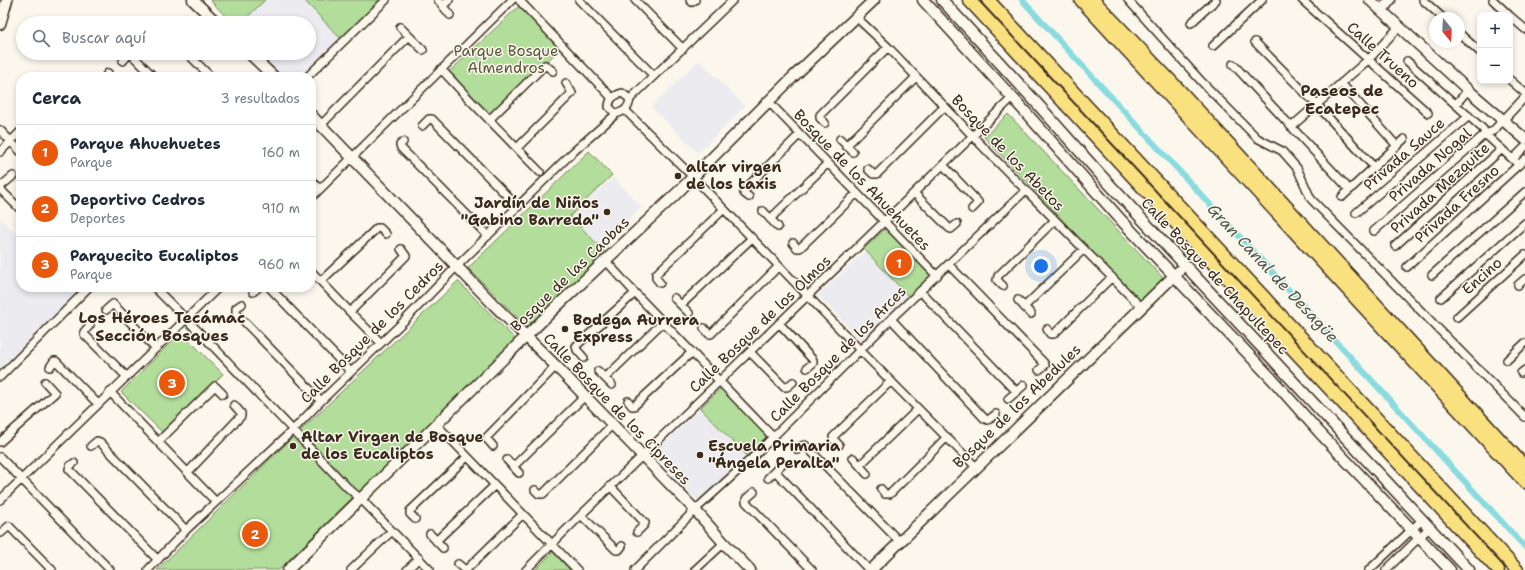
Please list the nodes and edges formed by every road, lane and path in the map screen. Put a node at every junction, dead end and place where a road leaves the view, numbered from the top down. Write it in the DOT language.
graph roads {
  1 [pos="7,0"];
  2 [pos="193,0"];
  3 [pos="386,0"];
  4 [pos="438,0"];
  5 [pos="449,0"];
  6 [pos="512,0"];
  7 [pos="519,0"];
  8 [pos="579,0"];
  9 [pos="635,0"];
  10 [pos="690,0"];
  11 [pos="695,0"];
  12 [pos="733,0"];
  13 [pos="874,0"];
  14 [pos="923,0"];
  15 [pos="942,0"];
  16 [pos="969,0"];
  17 [pos="988,0"];
  18 [pos="1081,0"];
  19 [pos="1093,0"];
  20 [pos="1128,0"];
  21 [pos="1216,0"];
  22 [pos="1262,0"];
  23 [pos="1302,0"];
  24 [pos="1370,0"];
  25 [pos="1390,0"];
  26 [pos="1423,0"];
  27 [pos="1493,0"];
  28 [pos="443,6"];
  29 [pos="1382,10"];
  30 [pos="1436,12"];
  31 [pos="1507,12"];
  32 [pos="450,15"];
  33 [pos="210,16"];
  34 [pos="856,17"];
  35 [pos="1513,18"];
  36 [pos="1190,23"];
  37 [pos="0,24"];
  38 [pos="400,27"];
  39 [pos="1399,27"];
  40 [pos="1525,29"];
  41 [pos="409,36"];
  42 [pos="1465,38"];
  43 [pos="1255,42"];
  44 [pos="1213,46"];
  45 [pos="888,47"];
  46 [pos="683,48"];
  47 [pos="1477,49"];
  48 [pos="424,50"];
  49 [pos="137,60"];
  50 [pos="195,60"];
  51 [pos="256,60"];
  52 [pos="1369,60"];
  53 [pos="1407,61"];
  54 [pos="1232,64"];
  55 [pos="441,69"];
  56 [pos="553,71"];
  57 [pos="149,72"];
  58 [pos="206,72"];
  59 [pos="269,72"];
  60 [pos="311,72"];
  61 [pos="654,76"];
  62 [pos="916,77"];
  63 [pos="566,83"];
  64 [pos="1341,83"];
  65 [pos="1513,83"];
  66 [pos="1468,90"];
  67 [pos="1525,94"];
  68 [pos="612,98"];
  69 [pos="1013,98"];
  70 [pos="1525,98"];
  71 [pos="630,99"];
  72 [pos="768,101"];
  73 [pos="1317,104"];
  74 [pos="1456,104"];
  75 [pos="944,107"];
  76 [pos="625,110"];
  77 [pos="1428,113"];
  78 [pos="616,114"];
  79 [pos="1469,116"];
  80 [pos="489,120"];
  81 [pos="1505,120"];
  82 [pos="316,121"];
  83 [pos="825,123"];
  84 [pos="320,126"];
  85 [pos="422,126"];
  86 [pos="1291,127"];
  87 [pos="0,130"];
  88 [pos="800,134"];
  89 [pos="1486,134"];
  90 [pos="16,136"];
  91 [pos="973,136"];
  92 [pos="840,139"];
  93 [pos="1525,139"];
  94 [pos="1404,140"];
  95 [pos="11,142"];
  96 [pos="403,142"];
  97 [pos="846,146"];
  98 [pos="1397,146"];
  99 [pos="16,147"];
  100 [pos="1525,147"];
  101 [pos="517,148"];
  102 [pos="1502,149"];
  103 [pos="0,152"];
  104 [pos="853,152"];
  105 [pos="352,158"];
  106 [pos="1513,159"];
  107 [pos="1525,159"];
  108 [pos="828,163"];
  109 [pos="943,165"];
  110 [pos="1519,165"];
  111 [pos="1374,167"];
  112 [pos="868,169"];
  113 [pos="540,172"];
  114 [pos="13,176"];
  115 [pos="693,177"];
  116 [pos="316,185"];
  117 [pos="0,188"];
  118 [pos="320,189"];
  119 [pos="1026,190"];
  120 [pos="1350,190"];
  121 [pos="1525,192"];
  122 [pos="316,193"];
  123 [pos="857,193"];
  124 [pos="914,193"];
  125 [pos="749,197"];
  126 [pos="1342,197"];
  127 [pos="16,205"];
  128 [pos="518,207"];
  129 [pos="972,209"];
  130 [pos="722,210"];
  131 [pos="763,211"];
  132 [pos="1356,213"];
  133 [pos="770,219"];
  134 [pos="1055,220"];
  135 [pos="884,221"];
  136 [pos="1525,223"];
  137 [pos="957,224"];
  138 [pos="778,227"];
  139 [pos="1374,231"];
  140 [pos="386,234"];
  141 [pos="488,236"];
  142 [pos="749,240"];
  143 [pos="793,243"];
  144 [pos="1395,246"];
  145 [pos="401,249"];
  146 [pos="1084,249"];
  147 [pos="1525,255"];
  148 [pos="606,261"];
  149 [pos="949,264"];
  150 [pos="1184,265"];
  151 [pos="457,266"];
  152 [pos="779,266"];
  153 [pos="1407,267"];
  154 [pos="1174,275"];
  155 [pos="1432,275"];
  156 [pos="316,276"];
  157 [pos="937,276"];
  158 [pos="1112,277"];
  159 [pos="1525,279"];
  160 [pos="321,281"];
  161 [pos="660,283"];
  162 [pos="1518,285"];
  163 [pos="1004,286"];
  164 [pos="920,291"];
  165 [pos="85,292"];
  166 [pos="161,292"];
  167 [pos="214,292"];
  168 [pos="274,292"];
  169 [pos="635,293"];
  170 [pos="808,296"];
  171 [pos="674,298"];
  172 [pos="1441,298"];
  173 [pos="1018,300"];
  174 [pos="242,304"];
  175 [pos="681,305"];
  176 [pos="1024,307"];
  177 [pos="1141,307"];
  178 [pos="106,310"];
  179 [pos="350,312"];
  180 [pos="689,313"];
  181 [pos="1031,314"];
  182 [pos="1457,317"];
  183 [pos="186,319"];
  184 [pos="891,319"];
  185 [pos="663,322"];
  186 [pos="779,323"];
  187 [pos="90,326"];
  188 [pos="704,328"];
  189 [pos="1047,329"];
  190 [pos="526,337"];
  191 [pos="381,343"];
  192 [pos="1525,343"];
  193 [pos="155,348"];
  194 [pos="860,350"];
  195 [pos="692,352"];
  196 [pos="750,352"];
  197 [pos="584,358"];
  198 [pos="1507,360"];
  199 [pos="556,366"];
  200 [pos="50,367"];
  201 [pos="807,368"];
  202 [pos="598,370"];
  203 [pos="1039,370"];
  204 [pos="351,372"];
  205 [pos="126,376"];
  206 [pos="0,377"];
  207 [pos="605,378"];
  208 [pos="720,381"];
  209 [pos="891,381"];
  210 [pos="45,382"];
  211 [pos="793,382"];
  212 [pos="612,385"];
  213 [pos="1024,385"];
  214 [pos="110,392"];
  215 [pos="1016,392"];
  216 [pos="223,394"];
  217 [pos="585,396"];
  218 [pos="1008,399"];
  219 [pos="321,401"];
  220 [pos="628,401"];
  221 [pos="98,404"];
  222 [pos="234,405"];
  223 [pos="918,409"];
  224 [pos="996,414"];
  225 [pos="1525,417"];
  226 [pos="436,424"];
  227 [pos="612,425"];
  228 [pos="292,430"];
  229 [pos="773,437"];
  230 [pos="947,438"];
  231 [pos="0,442"];
  232 [pos="158,442"];
  233 [pos="839,445"];
  234 [pos="91,446"];
  235 [pos="493,446"];
  236 [pos="798,450"];
  237 [pos="642,456"];
  238 [pos="0,457"];
  239 [pos="467,457"];
  240 [pos="853,458"];
  241 [pos="507,460"];
  242 [pos="74,463"];
  243 [pos="782,464"];
  244 [pos="860,466"];
  245 [pos="513,467"];
  246 [pos="976,467"];
  247 [pos="1525,467"];
  248 [pos="775,471"];
  249 [pos="188,472"];
  250 [pos="518,473"];
  251 [pos="867,474"];
  252 [pos="768,478"];
  253 [pos="22,479"];
  254 [pos="1525,482"];
  255 [pos="495,485"];
  256 [pos="610,486"];
  257 [pos="881,489"];
  258 [pos="535,490"];
  259 [pos="754,492"];
  260 [pos="361,499"];
  261 [pos="0,500"];
  262 [pos="216,502"];
  263 [pos="695,510"];
  264 [pos="523,514"];
  265 [pos="581,515"];
  266 [pos="415,519"];
  267 [pos="1423,519"];
  268 [pos="1430,527"];
  269 [pos="1412,529"];
  270 [pos="186,530"];
  271 [pos="392,531"];
  272 [pos="637,532"];
  273 [pos="1,533"];
  274 [pos="430,534"];
  275 [pos="1419,537"];
  276 [pos="1400,540"];
  277 [pos="436,541"];
  278 [pos="900,542"];
  279 [pos="724,543"];
  280 [pos="553,544"];
  281 [pos="622,546"];
  282 [pos="443,548"];
  283 [pos="1408,548"];
  284 [pos="419,558"];
  285 [pos="158,560"];
  286 [pos="458,564"];
  287 [pos="52,570"];
  288 [pos="110,570"];
  289 [pos="148,570"];
  290 [pos="288,570"];
  291 [pos="351,570"];
  292 [pos="407,570"];
  293 [pos="430,570"];
  294 [pos="466,570"];
  295 [pos="526,570"];
  296 [pos="577,570"];
  297 [pos="635,570"];
  298 [pos="695,570"];
  299 [pos="750,570"];
  300 [pos="812,570"];
  301 [pos="870,570"];
  302 [pos="1369,570"];
  303 [pos="1386,570"];
  304 [pos="1450,570"];
  305 [pos="1469,570"];
  306 [pos="1498,570"];
  307 [pos="1517,570"];
  1 -- 37 [label="street"];
  2 -- 33 [label="street"];
  3 -- 60 [label="street"];
  4 -- 28 [label="street"];
  5 -- 28 [label="street"];
  6 -- 55 [label="street"];
  7 -- 68 [label="street"];
  8 -- 61 [label="street"];
  9 -- 46 [label="street"];
  10 -- 11 [label="street"];
  12 -- 46 [label="street"];
  13 -- 34 [label="street, Bosque de las Caobas"];
  14 -- 69 [label="street, Calle Bosque de Chapultepec"];
  15 -- 150 [label="street, Calle Bosque de Chapultepec"];
  16 -- 306 [label="highway"];
  17 -- 307 [label="highway"];
  18 -- 254 [label="highway"];
  19 -- 247 [label="highway"];
  20 -- 225 [label="street"];
  21 -- 36 [label="street"];
  22 -- 44 [label="street"];
  23 -- 52 [label="street, Calle Trueno"];
  24 -- 29 [label="street"];
  25 -- 29 [label="street"];
  26 -- 30 [label="street"];
  27 -- 31 [label="street"];
  28 -- 32 [label="street"];
  29 -- 39 [label="street"];
  34 -- 45 [label="street, Bosque de los Abetos"];
  34 -- 72 [label="street, Bosque de las Caobas"];
  35 -- 40 [label="street"];
  38 -- 41 [label="street"];
  39 -- 52 [label="street"];
  39 -- 66 [label="street"];
  41 -- 48 [label="street"];
  41 -- 84 [label="street"];
  42 -- 47 [label="street"];
  43 -- 73 [label="street"];
  45 -- 62 [label="street, Bosque de los Abetos"];
  45 -- 83 [label="street"];
  46 -- 61 [label="street"];
  49 -- 57 [label="street"];
  50 -- 58 [label="street"];
  51 -- 59 [label="street"];
  52 -- 64 [label="street"];
  52 -- 77 [label="street, Calle Trueno"];
  53 -- 74 [label="street"];
  54 -- 86 [label="street"];
  55 -- 80 [label="street"];
  55 -- 105 [label="street"];
  56 -- 80 [label="street"];
  61 -- 71 [label="street"];
  62 -- 75 [label="street, Bosque de los Abetos"];
  62 -- 97 [label="street"];
  63 -- 101 [label="street"];
  64 -- 73 [label="street"];
  64 -- 98 [label="street"];
  65 -- 67 [label="street"];
  66 -- 74 [label="street"];
  66 -- 81 [label="street"];
  68 -- 71 [label="street"];
  68 -- 78 [label="street"];
  69 -- 91 [label="street, Calle Bosque de los Olmos"];
  69 -- 154 [label="street, Calle Bosque de Chapultepec"];
  70 -- 81 [label="street, Privada Nogal"];
  71 -- 76 [label="street"];
  72 -- 88 [label="street, Bosque de los Ahuehuetes"];
  72 -- 115 [label="street, Bosque de las Caobas"];
  73 -- 86 [label="street"];
  73 -- 111 [label="street"];
  74 -- 79 [label="street"];
  75 -- 91 [label="street, Bosque de los Abetos"];
  75 -- 112 [label="street"];
  76 -- 78 [label="street"];
  76 -- 115 [label="street"];
  78 -- 128 [label="street, Calle Bosque de los Cedros"];
  79 -- 89 [label="street"];
  79 -- 132 [label="street, Privada Sauce"];
  80 -- 101 [label="street"];
  81 -- 89 [label="street, Privada Nogal"];
  81 -- 93 [label="street"];
  82 -- 84 [label="street, Calle Bosque de los Cipreses"];
  84 -- 105 [label="street, Calle Bosque de los Cipreses"];
  85 -- 128 [label="street"];
  86 -- 120 [label="street"];
  87 -- 95 [label="street"];
  88 -- 108 [label="street, Bosque de los Ahuehuetes"];
  88 -- 125 [label="street"];
  89 -- 102 [label="street"];
  89 -- 139 [label="street, Privada Nogal"];
  90 -- 95 [label="street"];
  91 -- 109 [label="street, Calle Bosque de los Olmos"];
  91 -- 119 [label="street, Bosque de los Abetos"];
  92 -- 97 [label="street"];
  94 -- 98 [label="street"];
  95 -- 99 [label="street"];
  95 -- 103 [label="street"];
  96 -- 141 [label="street"];
  97 -- 104 [label="street"];
  98 -- 111 [label="street"];
  100 -- 106 [label="street"];
  101 -- 113 [label="street"];
  102 -- 106 [label="street"];
  102 -- 144 [label="street, Privada Mezquite"];
  105 -- 118 [label="street"];
  105 -- 151 [label="street, Calle Bosque de los Cipreses"];
  106 -- 110 [label="street"];
  107 -- 110 [label="street, Privada Fresno"];
  108 -- 123 [label="street, Bosque de los Ahuehuetes"];
  108 -- 133 [label="street"];
  109 -- 124 [label="street, Calle Bosque de los Olmos"];
  109 -- 129 [label="street"];
  110 -- 153 [label="street, Privada Fresno"];
  111 -- 120 [label="street"];
  114 -- 117 [label="street"];
  115 -- 130 [label="street"];
  115 -- 148 [label="street, Bosque de las Caobas"];
  116 -- 118 [label="street"];
  117 -- 127 [label="street"];
  118 -- 122 [label="street"];
  119 -- 134 [label="street, Bosque de los Abetos"];
  119 -- 149 [label="street, Calle Bosque de los Arces"];
  120 -- 126 [label="street"];
  121 -- 155 [label="street"];
  123 -- 135 [label="street, Bosque de los Ahuehuetes"];
  123 -- 143 [label="street"];
  124 -- 135 [label="street, Calle Bosque de los Olmos"];
  124 -- 137 [label="street"];
  128 -- 141 [label="street, Calle Bosque de los Cedros"];
  130 -- 142 [label="street"];
  130 -- 161 [label="street"];
  131 -- 133 [label="street"];
  133 -- 138 [label="street"];
  134 -- 146 [label="street, Bosque de los Abetos"];
  134 -- 163 [label="street"];
  135 -- 157 [label="street, Bosque de los Ahuehuetes"];
  135 -- 170 [label="street, Calle Bosque de los Olmos"];
  136 -- 172 [label="street"];
  140 -- 160 [label="street"];
  141 -- 151 [label="street, Calle Bosque de los Cedros"];
  142 -- 152 [label="street"];
  142 -- 175 [label="street"];
  145 -- 179 [label="street"];
  146 -- 158 [label="street, Bosque de los Abetos"];
  146 -- 176 [label="street"];
  147 -- 182 [label="street, Encino"];
  148 -- 169 [label="street"];
  148 -- 190 [label="street, Bosque de las Caobas"];
  149 -- 157 [label="street, Calle Bosque de los Arces"];
  149 -- 203 [label="street"];
  150 -- 154 [label="street, Bosque de los Abedules"];
  150 -- 267 [label="street, Calle Bosque de Chapultepec"];
  151 -- 190 [label="street, Calle Bosque de los Cipreses"];
  151 -- 191 [label="street, Calle Bosque de los Cedros"];
  152 -- 170 [label="street"];
  152 -- 188 [label="street"];
  154 -- 177 [label="street, Bosque de los Abedules"];
  154 -- 269 [label="street, Calle Bosque de Chapultepec"];
  156 -- 160 [label="street"];
  157 -- 164 [label="street, Calle Bosque de los Arces"];
  158 -- 177 [label="street, Bosque de los Abetos"];
  158 -- 189 [label="street"];
  159 -- 162 [label="street"];
  160 -- 179 [label="street"];
  164 -- 184 [label="street, Calle Bosque de los Arces"];
  164 -- 215 [label="street"];
  165 -- 206 [label="street"];
  166 -- 183 [label="street"];
  167 -- 183 [label="street"];
  168 -- 204 [label="street"];
  169 -- 185 [label="street"];
  169 -- 197 [label="street"];
  170 -- 186 [label="street, Calle Bosque de los Olmos"];
  170 -- 194 [label="street"];
  171 -- 175 [label="street"];
  173 -- 176 [label="street"];
  174 -- 219 [label="street"];
  175 -- 180 [label="street"];
  176 -- 181 [label="street"];
  177 -- 246 [label="street, Bosque de los Abedules"];
  178 -- 193 [label="street"];
  179 -- 191 [label="street"];
  183 -- 193 [label="street"];
  183 -- 228 [label="street"];
  184 -- 194 [label="street, Calle Bosque de los Arces"];
  184 -- 224 [label="street"];
  185 -- 195 [label="street"];
  185 -- 207 [label="street"];
  186 -- 196 [label="street, Calle Bosque de los Olmos"];
  186 -- 201 [label="street"];
  187 -- 205 [label="street"];
  190 -- 199 [label="street, Calle Bosque de los Cipreses"];
  190 -- 226 [label="street, Bosque de las Caobas"];
  191 -- 204 [label="street, Calle Bosque de los Cedros"];
  192 -- 198 [label="street"];
  193 -- 205 [label="street"];
  194 -- 209 [label="street"];
  194 -- 229 [label="street, Calle Bosque de los Arces"];
  195 -- 208 [label="street"];
  195 -- 220 [label="street"];
  196 -- 208 [label="street, Calle Bosque de los Olmos"];
  196 -- 211 [label="street"];
  199 -- 217 [label="street, Calle Bosque de los Cipreses"];
  199 -- 235 [label="street"];
  200 -- 221 [label="street"];
  202 -- 207 [label="street"];
  204 -- 219 [label="street, Calle Bosque de los Cedros"];
  205 -- 214 [label="street"];
  207 -- 212 [label="street"];
  208 -- 229 [label="street"];
  208 -- 237 [label="street, Calle Bosque de los Olmos"];
  209 -- 223 [label="street"];
  209 -- 233 [label="street"];
  210 -- 231 [label="street"];
  213 -- 215 [label="street"];
  214 -- 221 [label="street"];
  214 -- 232 [label="street"];
  215 -- 218 [label="street"];
  216 -- 232 [label="street"];
  217 -- 227 [label="street, Calle Bosque de los Cipreses"];
  217 -- 245 [label="street"];
  219 -- 228 [label="street, Calle Bosque de los Cedros"];
  221 -- 253 [label="street"];
  222 -- 249 [label="street"];
  223 -- 230 [label="street"];
  223 -- 244 [label="street"];
  226 -- 239 [label="street"];
  226 -- 260 [label="street, Bosque de las Caobas"];
  227 -- 237 [label="street, Calle Bosque de los Cipreses"];
  227 -- 258 [label="street"];
  228 -- 260 [label="street"];
  228 -- 262 [label="street, Calle Bosque de los Cedros"];
  229 -- 263 [label="street, Calle Bosque de los Arces"];
  230 -- 246 [label="street"];
  230 -- 257 [label="street"];
  232 -- 249 [label="street"];
  234 -- 270 [label="street"];
  236 -- 278 [label="street"];
  237 -- 256 [label="street, Calle Bosque de los Olmos"];
  237 -- 263 [label="street, Calle Bosque de los Cipreses"];
  238 -- 253 [label="street"];
  239 -- 255 [label="street"];
  239 -- 266 [label="street"];
  240 -- 244 [label="street"];
  241 -- 245 [label="street"];
  242 -- 285 [label="street"];
  243 -- 248 [label="street"];
  244 -- 251 [label="street"];
  245 -- 250 [label="street"];
  246 -- 278 [label="street, Bosque de los Abedules"];
  248 -- 252 [label="street"];
  248 -- 301 [label="street"];
  249 -- 262 [label="street"];
  253 -- 261 [label="street"];
  253 -- 288 [label="street"];
  255 -- 264 [label="street"];
  255 -- 277 [label="street"];
  256 -- 265 [label="street, Calle Bosque de los Olmos"];
  256 -- 272 [label="street"];
  259 -- 300 [label="street"];
  260 -- 271 [label="street"];
  260 -- 290 [label="street, Bosque de las Caobas"];
  262 -- 270 [label="street, Calle Bosque de los Cedros"];
  263 -- 279 [label="street, Calle Bosque de los Cipreses"];
  263 -- 297 [label="street, Calle Bosque de los Arces"];
  264 -- 280 [label="street"];
  264 -- 294 [label="street"];
  265 -- 280 [label="street, Calle Bosque de los Olmos"];
  265 -- 281 [label="street"];
  267 -- 268 [label="street, Calle Bosque de Chapultepec"];
  267 -- 269 [label="street"];
  268 -- 275 [label="street"];
  268 -- 305 [label="street, Calle Bosque de Chapultepec"];
  269 -- 275 [label="street, Calle Bosque de Chapultepec"];
  269 -- 276 [label="street"];
  270 -- 285 [label="street, Calle Bosque de los Cedros"];
  271 -- 284 [label="street"];
  271 -- 291 [label="street"];
  273 -- 287 [label="street"];
  274 -- 277 [label="street"];
  275 -- 283 [label="street"];
  275 -- 304 [label="street, Calle Bosque de Chapultepec"];
  276 -- 283 [label="street"];
  276 -- 302 [label="street"];
  277 -- 282 [label="street"];
  278 -- 301 [label="street, Bosque de los Abedules"];
  279 -- 298 [label="street"];
  279 -- 299 [label="street, Calle Bosque de los Cipreses"];
  280 -- 295 [label="street, Calle Bosque de los Olmos"];
  280 -- 296 [label="street"];
  283 -- 303 [label="street"];
  284 -- 292 [label="street"];
  284 -- 293 [label="street"];
  285 -- 289 [label="street, Calle Bosque de los Cedros"];
  286 -- 294 [label="street"];
}
